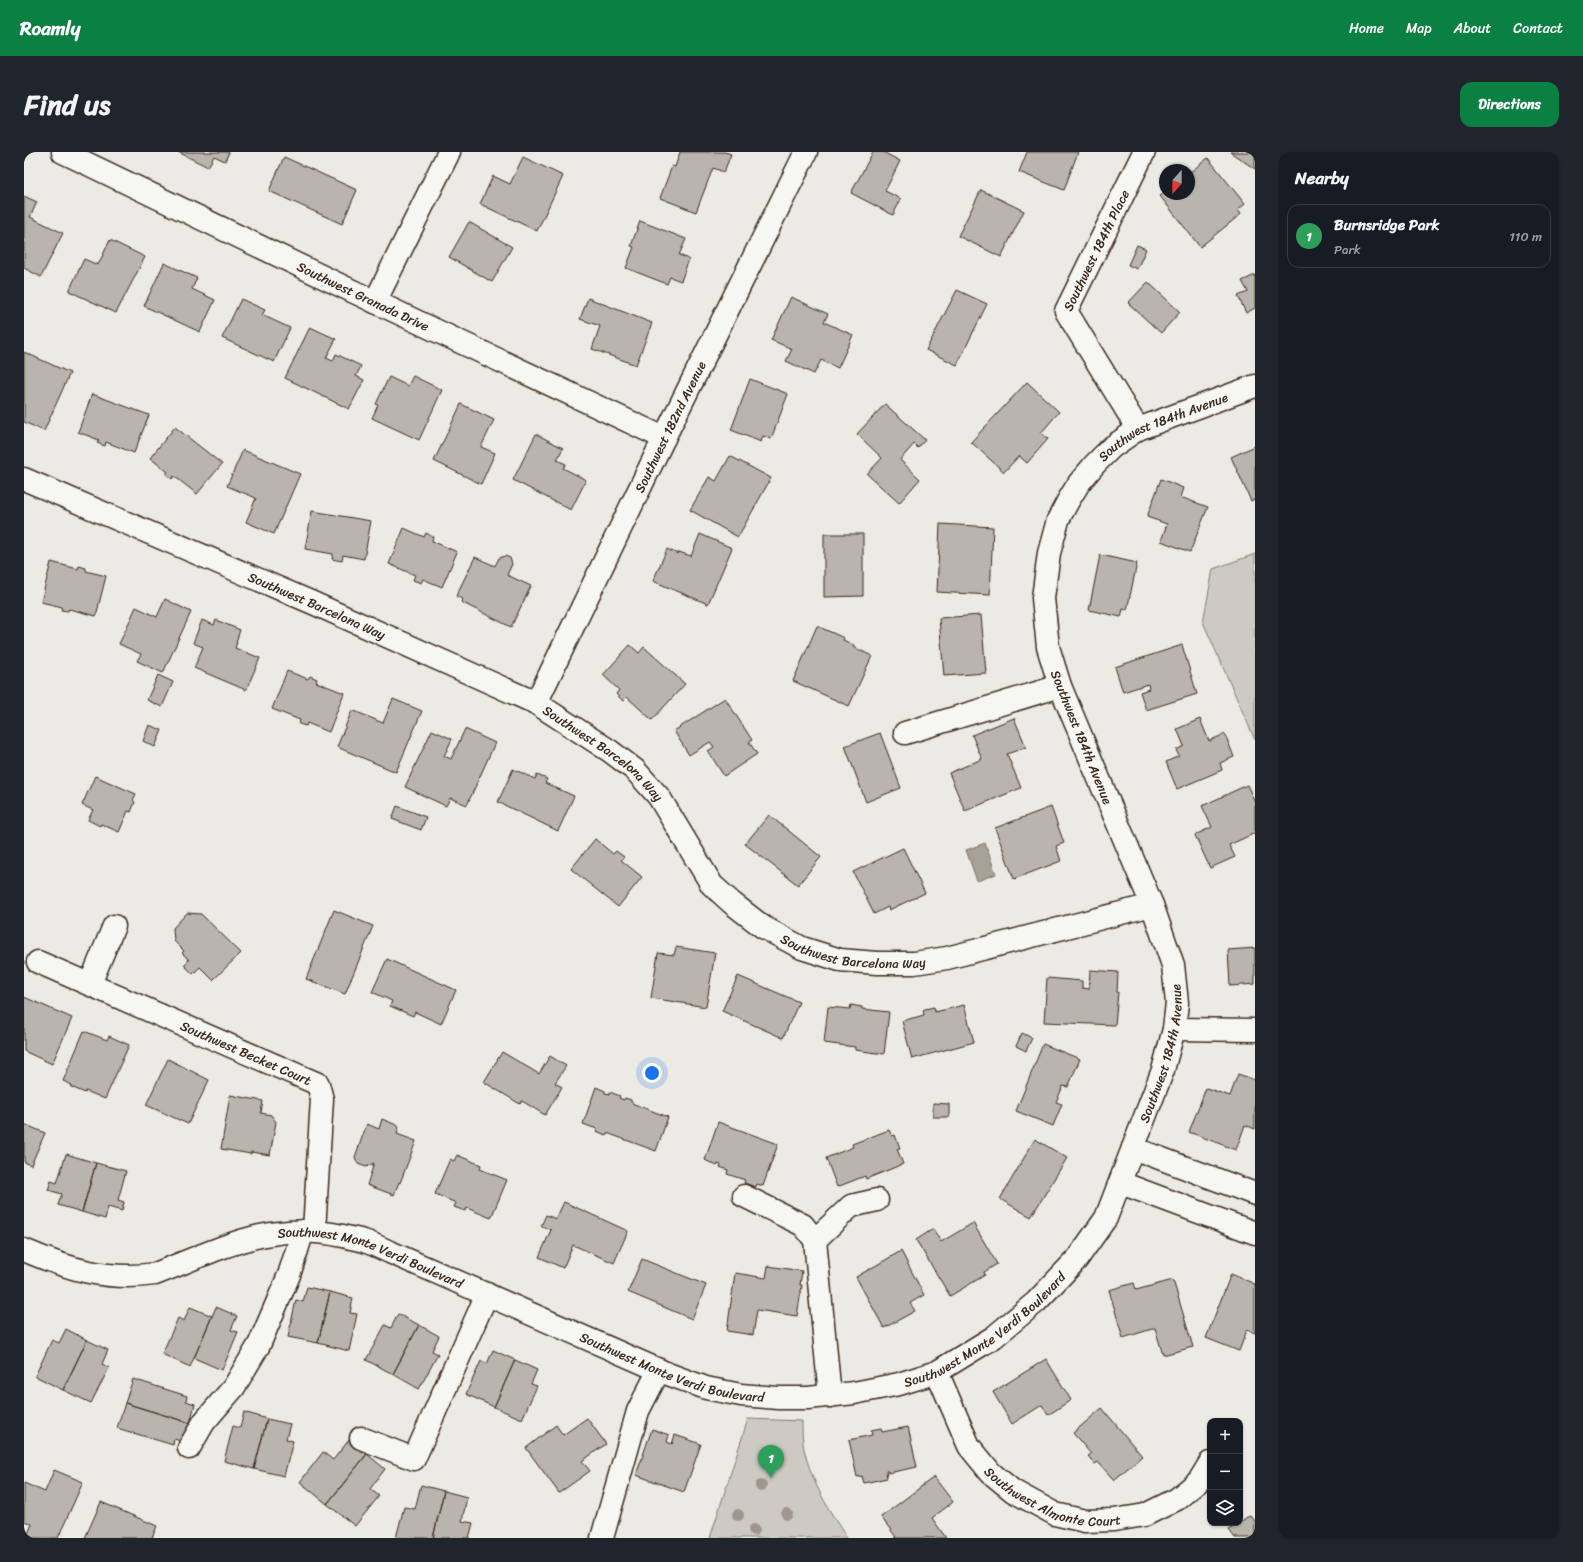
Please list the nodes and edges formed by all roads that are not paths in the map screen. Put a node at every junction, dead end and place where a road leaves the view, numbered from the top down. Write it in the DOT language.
graph roads {
  1 [pos="63,152"];
  2 [pos="449,152"];
  3 [pos="806,152"];
  4 [pos="1144,152"];
  5 [pos="90,158"];
  6 [pos="375,302"];
  7 [pos="1255,386"];
  8 [pos="1138,429"];
  9 [pos="664,438"];
  10 [pos="24,479"];
  11 [pos="1060,686"];
  12 [pos="536,703"];
  13 [pos="905,733"];
  14 [pos="1152,905"];
  15 [pos="114,926"];
  16 [pos="38,962"];
  17 [pos="90,984"];
  18 [pos="1174,1029"];
  19 [pos="1255,1030"];
  20 [pos="1133,1148"];
  21 [pos="1121,1183"];
  22 [pos="1255,1194"];
  23 [pos="744,1196"];
  24 [pos="877,1200"];
  25 [pos="309,1231"];
  26 [pos="1255,1233"];
  27 [pos="815,1240"];
  28 [pos="24,1250"];
  29 [pos="488,1294"];
  30 [pos="659,1370"];
  31 [pos="937,1372"];
  32 [pos="830,1396"];
  33 [pos="360,1438"];
  34 [pos="189,1448"];
  35 [pos="1207,1468"];
  36 [pos="602,1538"];
  1 -- 5 [label="street, Southwest Granada Drive"];
  2 -- 6 [label="street"];
  3 -- 9 [label="street, Southwest 182nd Avenue"];
  4 -- 8 [label="street, Southwest 184th Place"];
  5 -- 6 [label="street, Southwest Granada Drive"];
  6 -- 9 [label="street, Southwest Granada Drive"];
  7 -- 8 [label="street, Southwest 184th Avenue"];
  8 -- 11 [label="street, Southwest 184th Avenue"];
  9 -- 12 [label="street, Southwest 182nd Avenue"];
  10 -- 12 [label="street, Southwest Barcelona Way"];
  11 -- 13 [label="street"];
  11 -- 14 [label="street, Southwest 184th Avenue"];
  12 -- 14 [label="street, Southwest Barcelona Way"];
  14 -- 18 [label="street, Southwest 184th Avenue"];
  15 -- 17 [label="street"];
  16 -- 17 [label="street, Southwest Becket Court"];
  17 -- 25 [label="street, Southwest Becket Court"];
  18 -- 19 [label="street"];
  18 -- 20 [label="street, Southwest 184th Avenue"];
  20 -- 21 [label="street, Southwest 184th Avenue"];
  20 -- 22 [label="street"];
  21 -- 26 [label="street"];
  21 -- 31 [label="street, Southwest Monte Verdi Boulevard"];
  23 -- 27 [label="street"];
  24 -- 27 [label="street"];
  25 -- 28 [label="street, Southwest Monte Verdi Boulevard"];
  25 -- 29 [label="street, Southwest Monte Verdi Boulevard"];
  25 -- 34 [label="street"];
  27 -- 32 [label="street"];
  29 -- 30 [label="street, Southwest Monte Verdi Boulevard"];
  29 -- 33 [label="street"];
  30 -- 32 [label="street, Southwest Monte Verdi Boulevard"];
  30 -- 36 [label="street"];
  31 -- 32 [label="street, Southwest Monte Verdi Boulevard"];
  31 -- 35 [label="street, Southwest Almonte Court"];
}
